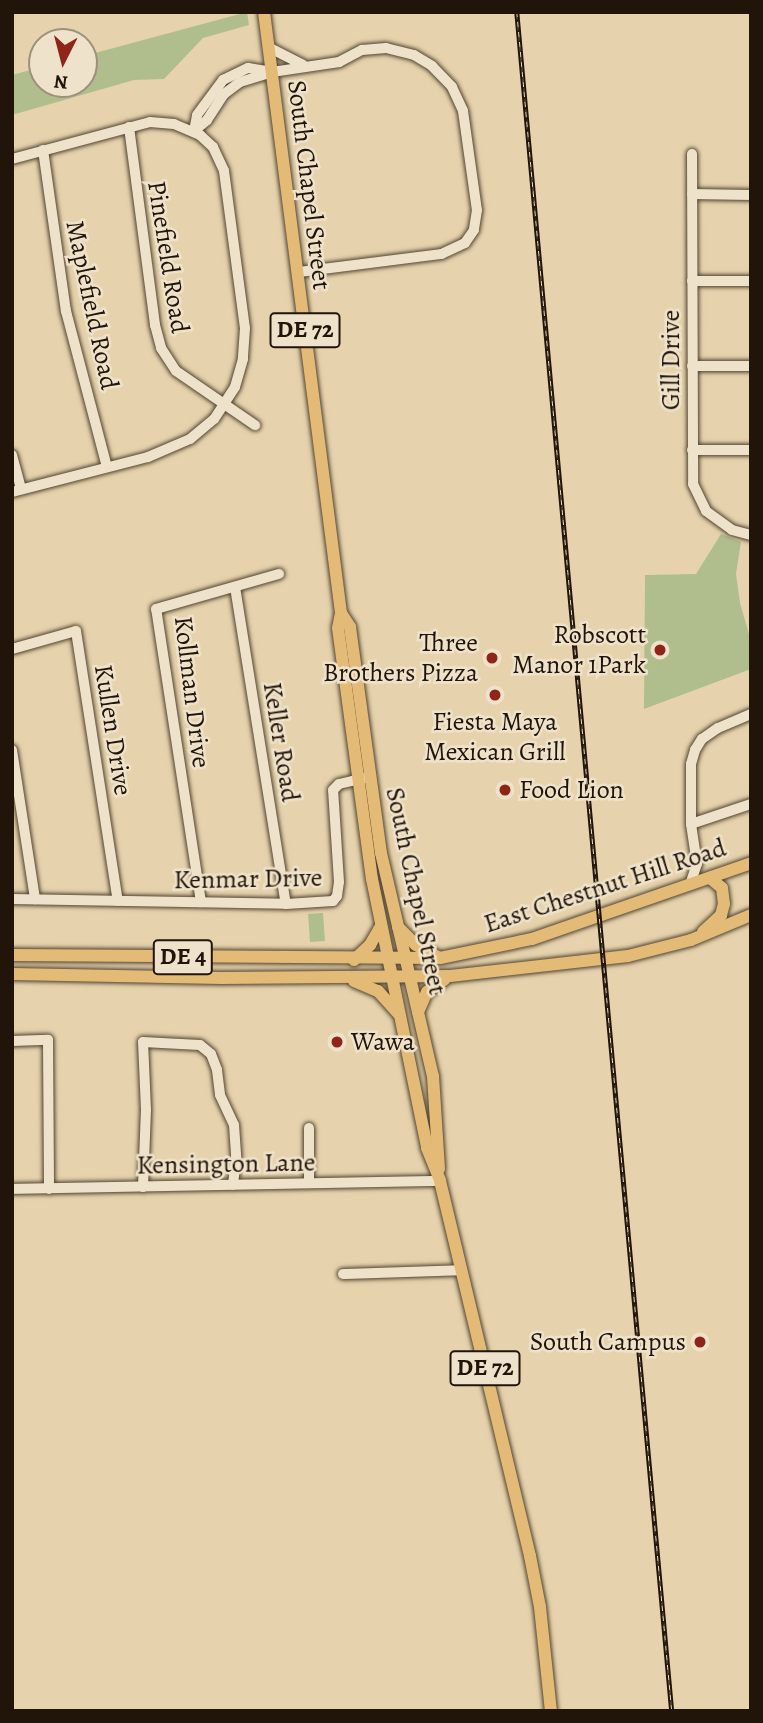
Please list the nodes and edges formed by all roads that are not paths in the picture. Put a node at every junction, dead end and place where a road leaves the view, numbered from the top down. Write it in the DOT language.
graph roads {
  1 [pos="264,12"];
  2 [pos="268,47"];
  3 [pos="307,67"];
  4 [pos="272,72"];
  5 [pos="129,127"];
  6 [pos="194,131"];
  7 [pos="43,150"];
  8 [pos="692,154"];
  9 [pos="12,159"];
  10 [pos="692,194"];
  11 [pos="751,195"];
  12 [pos="298,272"];
  13 [pos="692,281"];
  14 [pos="751,281"];
  15 [pos="692,366"];
  16 [pos="751,366"];
  17 [pos="225,405"];
  18 [pos="255,425"];
  19 [pos="692,450"];
  20 [pos="751,450"];
  21 [pos="12,455"];
  22 [pos="107,467"];
  23 [pos="17,491"];
  24 [pos="751,535"];
  25 [pos="279,574"];
  26 [pos="235,587"];
  27 [pos="12,649"];
  28 [pos="751,714"];
  29 [pos="12,750"];
  30 [pos="363,778"];
  31 [pos="751,804"];
  32 [pos="691,824"];
  33 [pos="751,863"];
  34 [pos="697,864"];
  35 [pos="710,878"];
  36 [pos="689,886"];
  37 [pos="12,899"];
  38 [pos="36,900"];
  39 [pos="118,901"];
  40 [pos="201,902"];
  41 [pos="286,904"];
  42 [pos="751,915"];
  43 [pos="381,926"];
  44 [pos="398,927"];
  45 [pos="691,940"];
  46 [pos="12,955"];
  47 [pos="440,958"];
  48 [pos="406,959"];
  49 [pos="354,960"];
  50 [pos="388,960"];
  51 [pos="12,974"];
  52 [pos="450,976"];
  53 [pos="348,978"];
  54 [pos="392,978"];
  55 [pos="410,978"];
  56 [pos="418,1013"];
  57 [pos="401,1016"];
  58 [pos="12,1041"];
  59 [pos="309,1128"];
  60 [pos="440,1181"];
  61 [pos="309,1183"];
  62 [pos="233,1185"];
  63 [pos="143,1187"];
  64 [pos="12,1189"];
  65 [pos="49,1189"];
  66 [pos="462,1270"];
  67 [pos="343,1274"];
  68 [pos="551,1711"];
  1 -- 2 [label="main road, South Chapel Street / DE 72"];
  2 -- 3 [label="street"];
  2 -- 4 [label="main road, South Chapel Street / DE 72"];
  3 -- 4 [label="street"];
  3 -- 12 [label="street"];
  4 -- 6 [label="street"];
  4 -- 12 [label="main road, South Chapel Street / DE 72"];
  5 -- 6 [label="street"];
  5 -- 7 [label="street"];
  5 -- 17 [label="street, Pinefield Road"];
  6 -- 17 [label="street"];
  7 -- 9 [label="street"];
  7 -- 22 [label="street, Maplefield Road"];
  8 -- 10 [label="street, Gill Drive"];
  10 -- 11 [label="street"];
  10 -- 13 [label="street, Gill Drive"];
  12 -- 30 [label="main road, South Chapel Street / DE 72"];
  13 -- 14 [label="street"];
  13 -- 15 [label="street, Gill Drive"];
  15 -- 16 [label="street"];
  15 -- 19 [label="street, Gill Drive"];
  17 -- 18 [label="street, Pinefield Road"];
  17 -- 22 [label="street"];
  19 -- 20 [label="street"];
  19 -- 24 [label="street, Gill Drive"];
  21 -- 23 [label="street"];
  22 -- 23 [label="street"];
  25 -- 26 [label="street, Kollman Drive"];
  26 -- 40 [label="street, Kollman Drive"];
  26 -- 41 [label="street, Keller Road"];
  27 -- 39 [label="street, Kullen Drive"];
  28 -- 32 [label="street"];
  29 -- 38 [label="street"];
  30 -- 41 [label="street, Kenmar Drive"];
  30 -- 43 [label="main road, South Chapel Street / DE 72"];
  30 -- 44 [label="main road, South Chapel Street / DE 72"];
  31 -- 32 [label="street"];
  32 -- 34 [label="street"];
  33 -- 35 [label="main road, East Chestnut Hill Road / DE 4"];
  34 -- 35 [label="street"];
  34 -- 36 [label="street"];
  35 -- 36 [label="main road, East Chestnut Hill Road / DE 4"];
  35 -- 45 [label="main road"];
  36 -- 47 [label="main road, East Chestnut Hill Road / DE 4"];
  37 -- 38 [label="street, Kenmar Drive"];
  38 -- 39 [label="street, Kenmar Drive"];
  39 -- 40 [label="street, Kenmar Drive"];
  40 -- 41 [label="street, Kenmar Drive"];
  42 -- 45 [label="main road, East Chestnut Hill Road / DE 4"];
  43 -- 49 [label="main road"];
  43 -- 50 [label="main road, South Chapel Street / DE 72"];
  44 -- 47 [label="main road"];
  44 -- 48 [label="main road, South Chapel Street / DE 72"];
  45 -- 52 [label="main road, East Chestnut Hill Road / DE 4"];
  46 -- 49 [label="main road, East Chestnut Hill Road / DE 4"];
  47 -- 48 [label="main road, East Chestnut Hill Road / DE 4"];
  48 -- 50 [label="main road, East Chestnut Hill Road / DE 4"];
  48 -- 55 [label="main road, South Chapel Street / DE 72"];
  49 -- 50 [label="main road, East Chestnut Hill Road / DE 4"];
  50 -- 54 [label="main road, South Chapel Street / DE 72"];
  51 -- 53 [label="main road, East Chestnut Hill Road / DE 4"];
  52 -- 55 [label="main road, East Chestnut Hill Road / DE 4"];
  52 -- 56 [label="main road"];
  53 -- 54 [label="main road, East Chestnut Hill Road / DE 4"];
  53 -- 57 [label="main road"];
  54 -- 55 [label="main road, East Chestnut Hill Road / DE 4"];
  54 -- 57 [label="main road, South Chapel Street / DE 72"];
  55 -- 56 [label="main road, South Chapel Street / DE 72"];
  56 -- 60 [label="main road, South Chapel Street / DE 72"];
  57 -- 60 [label="main road, South Chapel Street / DE 72"];
  58 -- 65 [label="street"];
  59 -- 61 [label="street"];
  60 -- 61 [label="street, Kensington Lane"];
  60 -- 66 [label="main road, South Chapel Street / DE 72"];
  61 -- 62 [label="street, Kensington Lane"];
  62 -- 63 [label="street, Kensington Lane"];
  62 -- 63 [label="street"];
  63 -- 65 [label="street, Kensington Lane"];
  64 -- 65 [label="street, Kensington Lane"];
  66 -- 67 [label="street"];
  66 -- 68 [label="main road, South Chapel Street / DE 72"];
}
